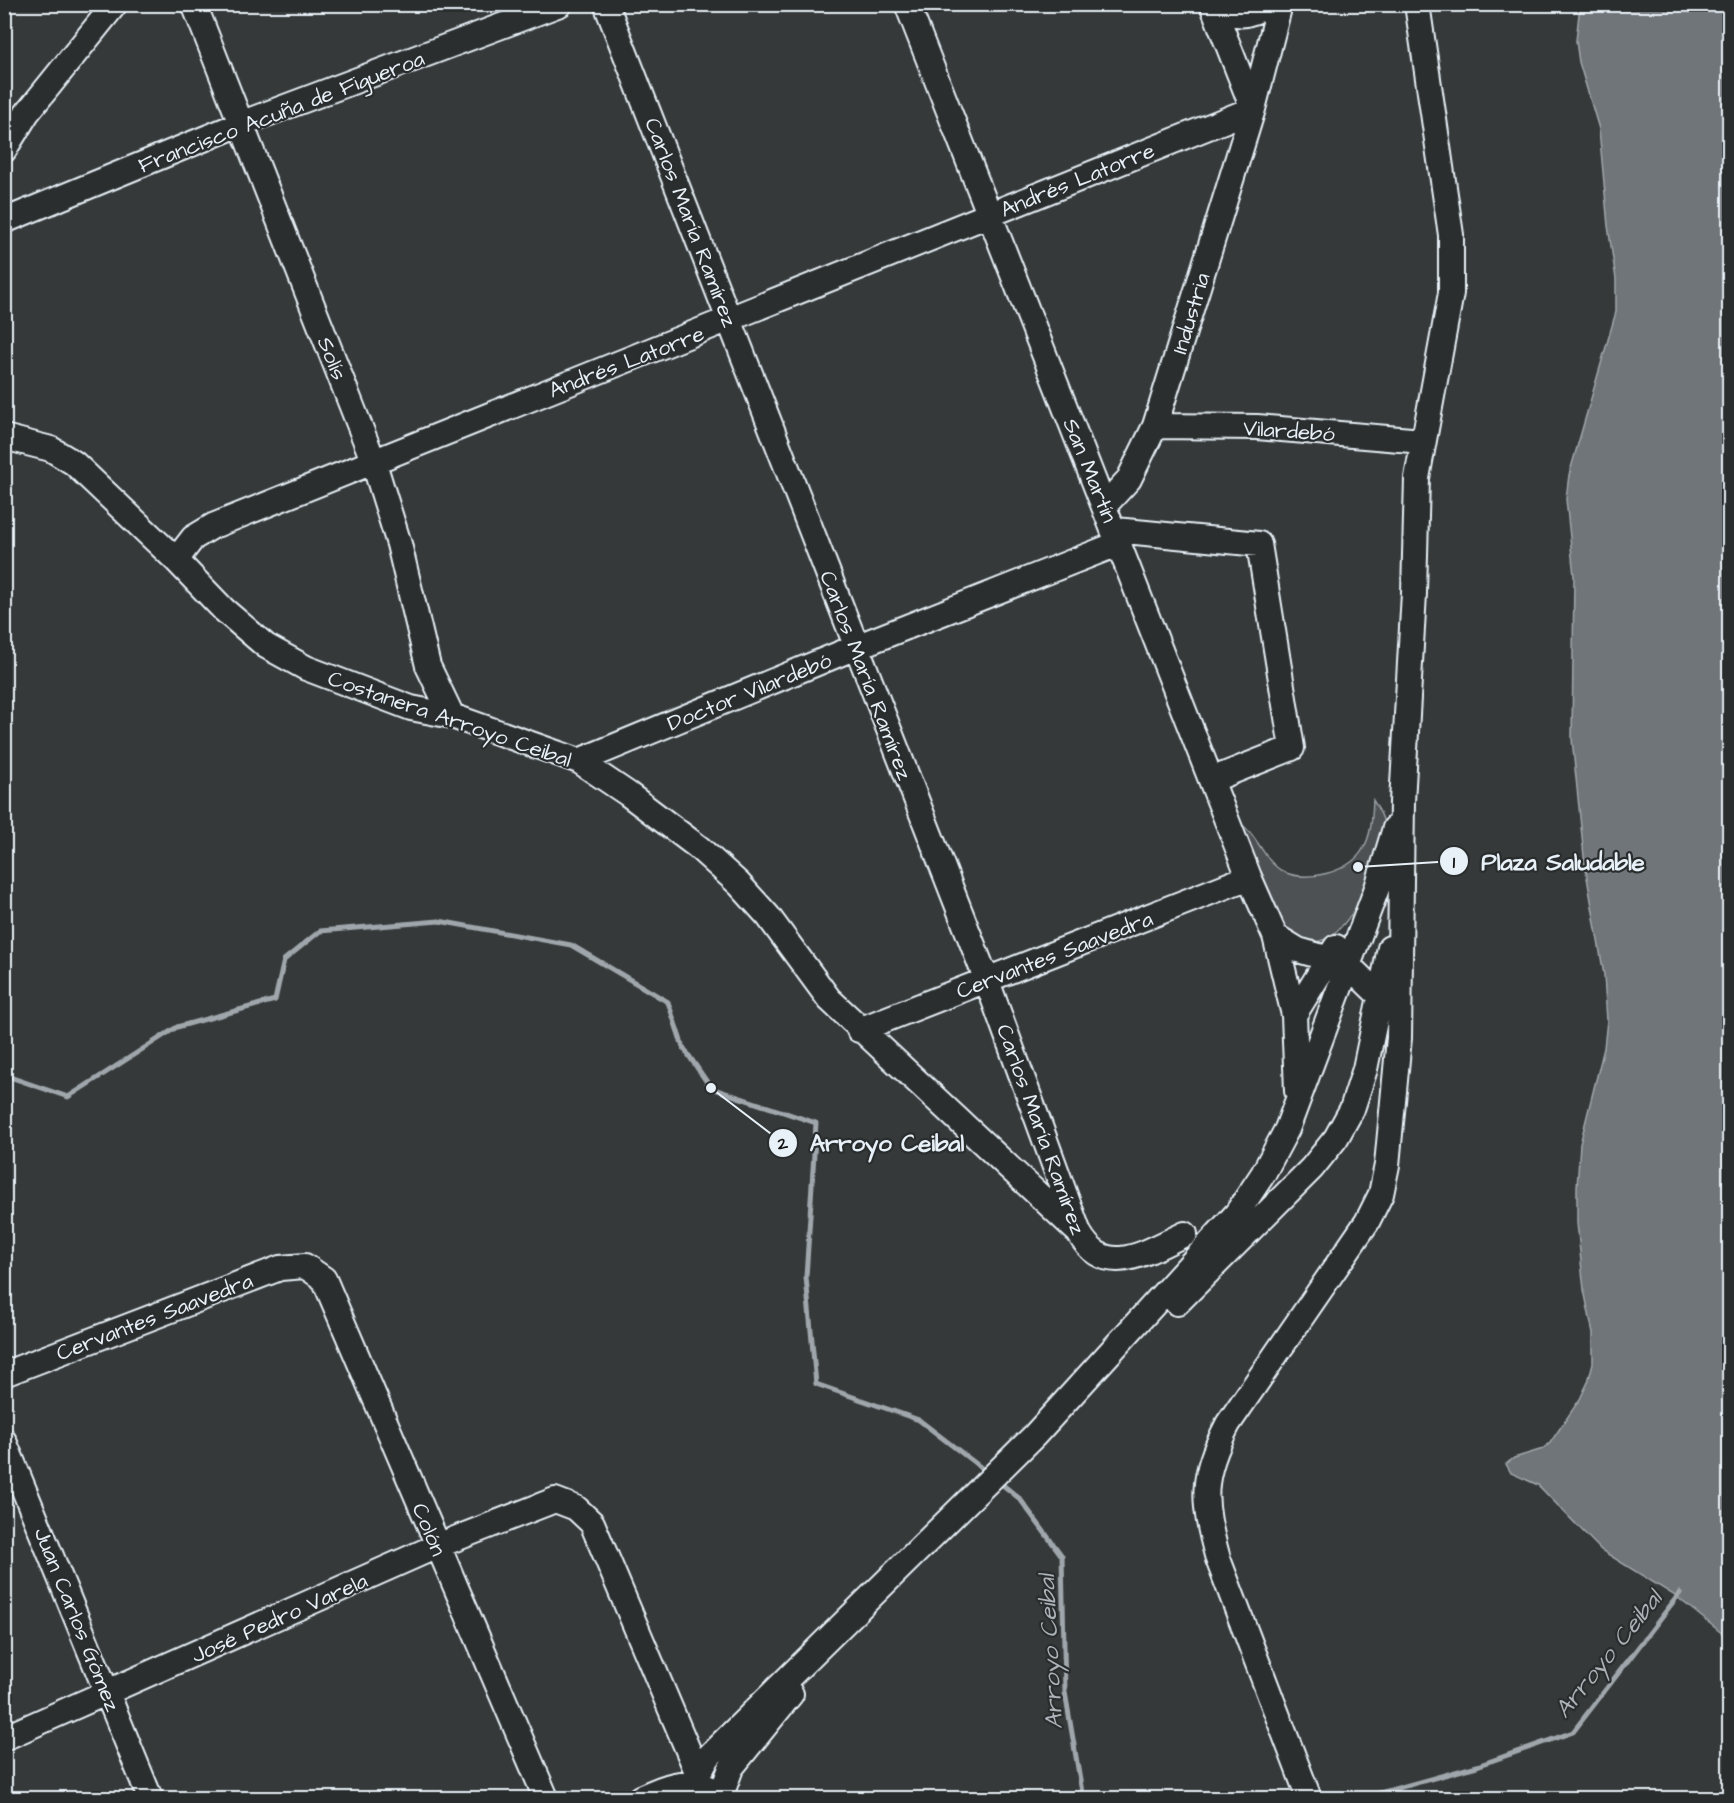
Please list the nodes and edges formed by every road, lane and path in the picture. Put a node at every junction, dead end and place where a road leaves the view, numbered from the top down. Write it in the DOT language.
graph roads {
  1 [pos="115,4"];
  2 [pos="194,4"];
  3 [pos="560,4"];
  4 [pos="606,4"];
  5 [pos="907,4"];
  6 [pos="1213,4"];
  7 [pos="1269,4"];
  8 [pos="1280,4"];
  9 [pos="1417,4"];
  10 [pos="1253,110"];
  11 [pos="240,124"];
  12 [pos="4,150"];
  13 [pos="989,214"];
  14 [pos="4,221"];
  15 [pos="731,321"];
  16 [pos="1155,426"];
  17 [pos="4,437"];
  18 [pos="1423,441"];
  19 [pos="373,460"];
  20 [pos="1105,505"];
  21 [pos="1118,537"];
  22 [pos="176,560"];
  23 [pos="856,647"];
  24 [pos="452,716"];
  25 [pos="579,761"];
  26 [pos="1211,780"];
  27 [pos="1402,802"];
  28 [pos="1249,877"];
  29 [pos="1403,893"];
  30 [pos="1275,936"];
  31 [pos="1337,962"];
  32 [pos="987,981"];
  33 [pos="1381,997"];
  34 [pos="1294,1015"];
  35 [pos="859,1030"];
  36 [pos="1399,1038"];
  37 [pos="1298,1103"];
  38 [pos="1079,1233"];
  39 [pos="1185,1234"];
  40 [pos="305,1266"];
  41 [pos="4,1374"];
  42 [pos="1064,1404"];
  43 [pos="4,1441"];
  44 [pos="437,1546"];
  45 [pos="860,1608"];
  46 [pos="109,1694"];
  47 [pos="4,1738"];
  48 [pos="699,1778"];
  49 [pos="720,1795"];
  50 [pos="150,1798"];
  51 [pos="546,1798"];
  52 [pos="640,1798"];
  53 [pos="1309,1798"];
  1 -- 12 [label="street"];
  2 -- 11 [label="street, Solís"];
  3 -- 11 [label="street, Francisco Acuña de Figueroa"];
  4 -- 15 [label="street, Carlos María Ramírez"];
  5 -- 13 [label="street, San Martín"];
  6 -- 7 [label="street"];
  6 -- 10 [label="street"];
  8 -- 10 [label="street, Industria"];
  9 -- 18 [label="street"];
  10 -- 13 [label="street, Andrés Latorre"];
  10 -- 16 [label="street, Industria"];
  11 -- 14 [label="street, Francisco Acuña de Figueroa"];
  11 -- 19 [label="street, Solís"];
  13 -- 15 [label="street, Andrés Latorre"];
  13 -- 20 [label="street, San Martín"];
  15 -- 19 [label="street, Andrés Latorre"];
  15 -- 23 [label="street, Carlos María Ramírez"];
  16 -- 18 [label="street, Vilardebó"];
  16 -- 20 [label="street, Industria"];
  17 -- 22 [label="street, Costanera Arroyo Ceibal"];
  18 -- 27 [label="street"];
  19 -- 22 [label="street, Andrés Latorre"];
  19 -- 24 [label="street, Solís"];
  20 -- 21 [label="street, San Martín"];
  21 -- 23 [label="street, Doctor Vilardebó"];
  21 -- 26 [label="street, San Martín"];
  21 -- 26 [label="street"];
  22 -- 24 [label="street, Costanera Arroyo Ceibal"];
  23 -- 25 [label="street, Doctor Vilardebó"];
  23 -- 32 [label="street, Carlos María Ramírez"];
  24 -- 25 [label="street, Costanera Arroyo Ceibal"];
  25 -- 35 [label="street, Costanera Arroyo Ceibal"];
  26 -- 28 [label="street, San Martín"];
  27 -- 29 [label="street"];
  27 -- 31 [label="street"];
  28 -- 30 [label="street, San Martín"];
  28 -- 32 [label="street, Cervantes Saavedra"];
  29 -- 33 [label="street"];
  29 -- 36 [label="street"];
  30 -- 31 [label="street"];
  30 -- 34 [label="street, San Martín"];
  31 -- 33 [label="street"];
  31 -- 34 [label="street"];
  31 -- 37 [label="street"];
  32 -- 35 [label="street, Cervantes Saavedra"];
  32 -- 38 [label="street, Carlos María Ramírez"];
  33 -- 36 [label="street"];
  33 -- 42 [label="street"];
  34 -- 37 [label="street, San Martín"];
  35 -- 38 [label="street, Costanera Arroyo Ceibal"];
  36 -- 53 [label="street"];
  37 -- 42 [label="street"];
  38 -- 39 [label="street, Carlos María Ramírez"];
  40 -- 41 [label="street, Cervantes Saavedra"];
  40 -- 44 [label="street, Colón"];
  42 -- 45 [label="street"];
  43 -- 46 [label="street, Juan Carlos Gómez"];
  44 -- 46 [label="street, José Pedro Varela"];
  44 -- 48 [label="street, José Pedro Varela"];
  44 -- 51 [label="street, Colón"];
  45 -- 48 [label="street"];
  45 -- 49 [label="street"];
  46 -- 47 [label="street, José Pedro Varela"];
  46 -- 50 [label="street, Juan Carlos Gómez"];
  48 -- 49 [label="street"];
  48 -- 52 [label="street"];
}
